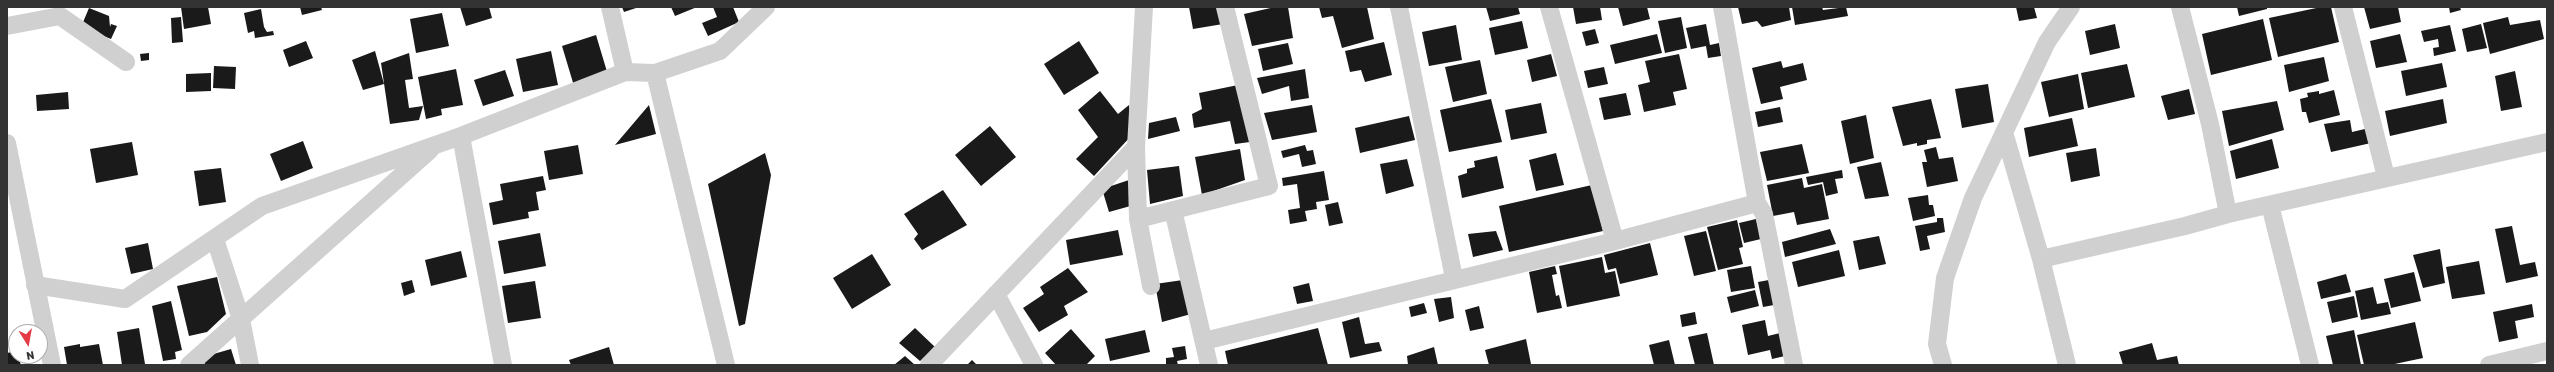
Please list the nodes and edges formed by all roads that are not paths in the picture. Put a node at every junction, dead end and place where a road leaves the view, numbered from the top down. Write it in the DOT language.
graph roads {
  1 [pos="610,7"];
  2 [pos="766,7"];
  3 [pos="1144,7"];
  4 [pos="1225,7"];
  5 [pos="1399,7"];
  6 [pos="1549,7"];
  7 [pos="1722,7"];
  8 [pos="2071,7"];
  9 [pos="2180,7"];
  10 [pos="2343,7"];
  11 [pos="7,26"];
  12 [pos="126,62"];
  13 [pos="625,72"];
  14 [pos="655,73"];
  15 [pos="2004,132"];
  16 [pos="461,136"];
  17 [pos="2547,142"];
  18 [pos="7,143"];
  19 [pos="436,145"];
  20 [pos="1136,148"];
  21 [pos="2386,177"];
  22 [pos="1757,203"];
  23 [pos="2270,205"];
  24 [pos="1173,210"];
  25 [pos="2228,214"];
  26 [pos="1138,219"];
  27 [pos="214,239"];
  28 [pos="1615,241"];
  29 [pos="2041,259"];
  30 [pos="1454,278"];
  31 [pos="35,285"];
  32 [pos="1151,286"];
  33 [pos="996,294"];
  34 [pos="241,319"];
  35 [pos="1204,341"];
  36 [pos="2547,351"];
  37 [pos="52,365"];
  38 [pos="189,365"];
  39 [pos="250,365"];
  40 [pos="503,365"];
  41 [pos="726,365"];
  42 [pos="929,365"];
  43 [pos="1034,365"];
  44 [pos="1209,365"];
  45 [pos="1794,365"];
  46 [pos="1942,365"];
  47 [pos="2067,365"];
  48 [pos="2310,365"];
  49 [pos="2489,365"];
  1 -- 13 [label="street"];
  2 -- 14 [label="street"];
  3 -- 20 [label="street"];
  4 -- 24 [label="street"];
  5 -- 30 [label="street"];
  6 -- 28 [label="street"];
  7 -- 22 [label="street"];
  8 -- 15 [label="street"];
  9 -- 25 [label="street"];
  10 -- 21 [label="street"];
  11 -- 12 [label="street"];
  13 -- 14 [label="street"];
  13 -- 16 [label="street"];
  14 -- 41 [label="street"];
  15 -- 29 [label="street"];
  15 -- 46 [label="street"];
  16 -- 19 [label="street"];
  16 -- 40 [label="street"];
  17 -- 21 [label="street"];
  18 -- 31 [label="street"];
  19 -- 27 [label="street"];
  19 -- 34 [label="street"];
  20 -- 26 [label="street"];
  20 -- 33 [label="street"];
  21 -- 23 [label="street"];
  22 -- 28 [label="street"];
  22 -- 45 [label="street"];
  23 -- 25 [label="street"];
  23 -- 48 [label="street"];
  24 -- 26 [label="street"];
  24 -- 35 [label="street"];
  25 -- 29 [label="street"];
  26 -- 32 [label="street"];
  27 -- 31 [label="street"];
  27 -- 34 [label="street"];
  28 -- 30 [label="street"];
  29 -- 47 [label="street"];
  30 -- 35 [label="street"];
  31 -- 37 [label="street"];
  33 -- 42 [label="street"];
  33 -- 43 [label="street"];
  34 -- 38 [label="street"];
  34 -- 39 [label="street"];
  35 -- 44 [label="street"];
  36 -- 49 [label="street"];
}
